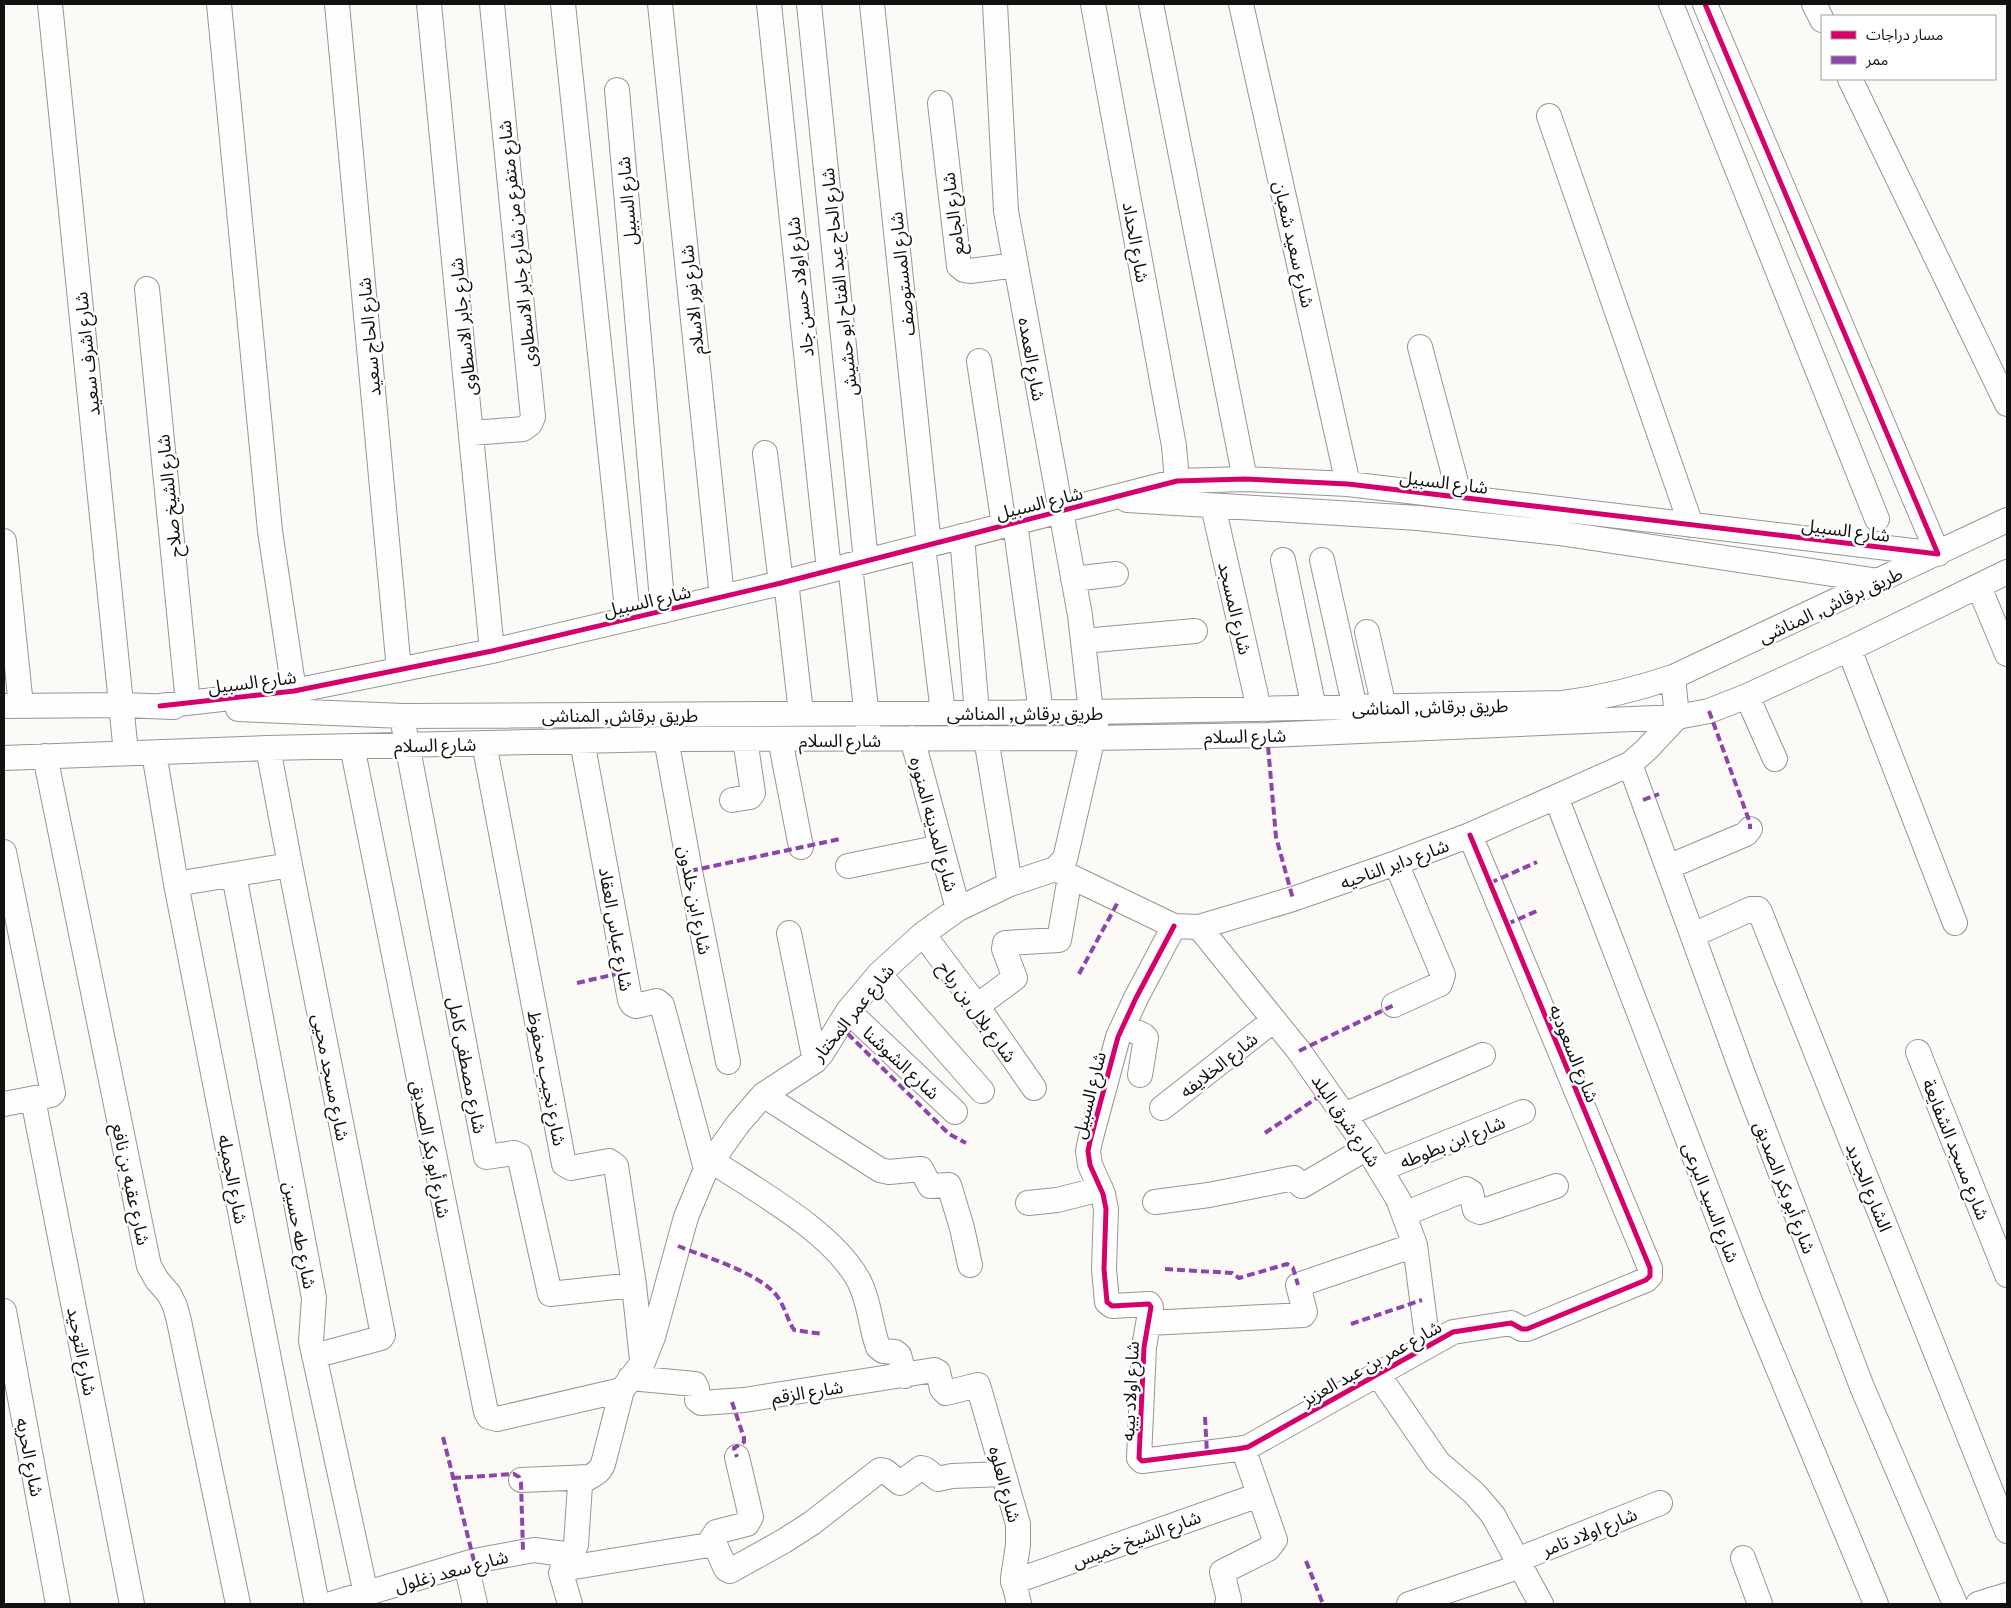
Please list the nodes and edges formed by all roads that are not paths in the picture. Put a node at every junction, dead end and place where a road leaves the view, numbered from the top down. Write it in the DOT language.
graph roads {
  1 [pos="50,4"];
  2 [pos="219,4"];
  3 [pos="337,4"];
  4 [pos="429,4"];
  5 [pos="492,4"];
  6 [pos="563,4"];
  7 [pos="660,4"];
  8 [pos="769,4"];
  9 [pos="809,4"];
  10 [pos="872,4"];
  11 [pos="995,4"];
  12 [pos="1093,4"];
  13 [pos="1150,4"];
  14 [pos="1242,4"];
  15 [pos="1671,4"];
  16 [pos="1705,4"];
  17 [pos="1814,4"];
  18 [pos="1821,18"];
  19 [pos="1850,80"];
  20 [pos="616,90"];
  21 [pos="940,103"];
  22 [pos="1549,116"];
  23 [pos="1016,265"];
  24 [pos="147,289"];
  25 [pos="1420,347"];
  26 [pos="979,361"];
  27 [pos="2007,404"];
  28 [pos="472,433"];
  29 [pos="765,453"];
  30 [pos="1245,479"];
  31 [pos="1178,481"];
  32 [pos="1348,484"];
  33 [pos="1460,497"];
  34 [pos="1108,499"];
  35 [pos="1213,506"];
  36 [pos="1060,511"];
  37 [pos="1877,519"];
  38 [pos="2007,520"];
  39 [pos="1009,524"];
  40 [pos="1691,525"];
  41 [pos="962,536"];
  42 [pos="4,541"];
  43 [pos="926,546"];
  44 [pos="1938,554"];
  45 [pos="1283,560"];
  46 [pos="1322,560"];
  47 [pos="849,565"];
  48 [pos="2007,572"];
  49 [pos="1116,574"];
  50 [pos="1073,580"];
  51 [pos="1879,581"];
  52 [pos="783,582"];
  53 [pos="1979,587"];
  54 [pos="722,597"];
  55 [pos="663,610"];
  56 [pos="628,619"];
  57 [pos="1195,631"];
  58 [pos="1367,632"];
  59 [pos="1083,641"];
  60 [pos="1849,649"];
  61 [pos="492,651"];
  62 [pos="2007,654"];
  63 [pos="399,670"];
  64 [pos="1673,677"];
  65 [pos="294,691"];
  66 [pos="1747,696"];
  67 [pos="188,703"];
  68 [pos="122,705"];
  69 [pos="12,706"];
  70 [pos="160,706"];
  71 [pos="1384,707"];
  72 [pos="1314,708"];
  73 [pos="1354,708"];
  74 [pos="1259,709"];
  75 [pos="1041,712"];
  76 [pos="1094,712"];
  77 [pos="802,713"];
  78 [pos="867,713"];
  79 [pos="943,713"];
  80 [pos="977,713"];
  81 [pos="403,716"];
  82 [pos="1677,717"];
  83 [pos="870,738"];
  84 [pos="912,738"];
  85 [pos="986,738"];
  86 [pos="1093,738"];
  87 [pos="666,739"];
  88 [pos="745,739"];
  89 [pos="780,739"];
  90 [pos="582,741"];
  91 [pos="484,743"];
  92 [pos="406,744"];
  93 [pos="352,746"];
  94 [pos="268,748"];
  95 [pos="126,753"];
  96 [pos="154,753"];
  97 [pos="45,756"];
  98 [pos="4,758"];
  99 [pos="1775,759"];
  100 [pos="1630,764"];
  101 [pos="1556,797"];
  102 [pos="732,800"];
  103 [pos="1750,829"];
  104 [pos="1470,834"];
  105 [pos="941,847"];
  106 [pos="801,848"];
  107 [pos="4,852"];
  108 [pos="1396,863"];
  109 [pos="290,865"];
  110 [pos="848,866"];
  111 [pos="1668,867"];
  112 [pos="1062,873"];
  113 [pos="234,874"];
  114 [pos="176,884"];
  115 [pos="1010,884"];
  116 [pos="958,909"];
  117 [pos="1955,923"];
  118 [pos="1174,926"];
  119 [pos="1199,927"];
  120 [pos="789,933"];
  121 [pos="923,934"];
  122 [pos="1693,935"];
  123 [pos="879,974"];
  124 [pos="1394,1005"];
  125 [pos="977,1006"];
  126 [pos="848,1011"];
  127 [pos="1274,1020"];
  128 [pos="1123,1026"];
  129 [pos="1918,1052"];
  130 [pos="1483,1055"];
  131 [pos="815,1061"];
  132 [pos="728,1062"];
  133 [pos="1140,1075"];
  134 [pos="1034,1088"];
  135 [pos="982,1091"];
  136 [pos="763,1095"];
  137 [pos="33,1099"];
  138 [pos="4,1104"];
  139 [pos="1162,1108"];
  140 [pos="955,1112"];
  141 [pos="1523,1112"];
  142 [pos="1344,1114"];
  143 [pos="1367,1148"];
  144 [pos="709,1165"];
  145 [pos="1381,1170"];
  146 [pos="1556,1186"];
  147 [pos="1101,1189"];
  148 [pos="1155,1202"];
  149 [pos="1028,1203"];
  150 [pos="1404,1214"];
  151 [pos="1414,1245"];
  152 [pos="970,1265"];
  153 [pos="2007,1275"];
  154 [pos="1646,1280"];
  155 [pos="634,1285"];
  156 [pos="1114,1306"];
  157 [pos="4,1311"];
  158 [pos="1149,1323"];
  159 [pos="1428,1345"];
  160 [pos="314,1356"];
  161 [pos="1378,1373"];
  162 [pos="905,1376"];
  163 [pos="632,1377"];
  164 [pos="981,1387"];
  165 [pos="1243,1448"];
  166 [pos="1139,1457"];
  167 [pos="737,1458"];
  168 [pos="1003,1474"];
  169 [pos="590,1477"];
  170 [pos="521,1480"];
  171 [pos="1259,1495"];
  172 [pos="1660,1503"];
  173 [pos="2007,1531"];
  174 [pos="712,1538"];
  175 [pos="1744,1558"];
  176 [pos="567,1562"];
  177 [pos="1519,1563"];
  178 [pos="466,1564"];
  179 [pos="1016,1593"];
  180 [pos="366,1594"];
  181 [pos="2007,1595"];
  182 [pos="58,1604"];
  183 [pos="132,1604"];
  184 [pos="238,1604"];
  185 [pos="317,1604"];
  186 [pos="331,1604"];
  187 [pos="475,1604"];
  188 [pos="570,1604"];
  189 [pos="1227,1604"];
  190 [pos="1409,1604"];
  191 [pos="1541,1604"];
  192 [pos="1760,1604"];
  193 [pos="1876,1604"];
  194 [pos="1955,1604"];
  195 [pos="1978,1604"];
  1 -- 68 [label="street, شارع اشرف سعيد"];
  2 -- 65 [label="street"];
  3 -- 63 [label="street, شارع الحاج سعيد"];
  4 -- 28 [label="street, شارع جابر الاسطاوى"];
  5 -- 28 [label="street, شارع متفرع من شارع جابر الاسطاوى"];
  6 -- 56 [label="street"];
  7 -- 54 [label="street, شارع نور الاسلام"];
  8 -- 47 [label="street, شارع اولاد حسن جاد"];
  9 -- 47 [label="street, شارع الحاج عبد الفتاح ابو حشيش"];
  10 -- 43 [label="street, شارع المستوصف"];
  11 -- 23 [label="street, شارع العمده"];
  12 -- 31 [label="street, شارع الحداد"];
  13 -- 30 [label="street"];
  14 -- 32 [label="street, شارع سعيد شعبان"];
  15 -- 37 [label="street"];
  16 -- 44 [label="street"];
  17 -- 18 [label="street"];
  19 -- 27 [label="street"];
  20 -- 55 [label="street, شارع السبيل"];
  21 -- 23 [label="street, شارع الجامع"];
  22 -- 40 [label="street"];
  23 -- 36 [label="street, شارع العمده"];
  24 -- 67 [label="street, شارع الشيخ صلاح"];
  25 -- 33 [label="street"];
  26 -- 39 [label="street"];
  28 -- 61 [label="street, شارع جابر الاسطاوى"];
  29 -- 52 [label="street"];
  30 -- 31 [label="street, شارع السبيل"];
  30 -- 32 [label="street, شارع السبيل"];
  31 -- 34 [label="street, شارع السبيل"];
  32 -- 33 [label="street, شارع السبيل"];
  33 -- 40 [label="street, شارع السبيل"];
  34 -- 35 [label="street, شارع السبيل"];
  34 -- 36 [label="street, شارع السبيل"];
  35 -- 51 [label="street, شارع السبيل"];
  35 -- 74 [label="street, شارع المسجد"];
  36 -- 39 [label="street, شارع السبيل"];
  36 -- 50 [label="street, شارع العمده"];
  38 -- 44 [label="street, طريق برقاش, المناشى"];
  39 -- 41 [label="street, شارع السبيل"];
  39 -- 75 [label="street"];
  40 -- 44 [label="street, شارع السبيل"];
  41 -- 43 [label="street, شارع السبيل"];
  41 -- 80 [label="street"];
  42 -- 69 [label="street"];
  43 -- 47 [label="street, شارع السبيل"];
  43 -- 79 [label="street, شارع المستوصف"];
  44 -- 51 [label="street, طريق برقاش, المناشى"];
  45 -- 72 [label="street"];
  46 -- 73 [label="street"];
  47 -- 52 [label="street, شارع السبيل"];
  47 -- 78 [label="street"];
  48 -- 53 [label="street"];
  49 -- 50 [label="street"];
  50 -- 59 [label="street, شارع العمده"];
  51 -- 64 [label="street, طريق برقاش, المناشى"];
  52 -- 54 [label="street, شارع السبيل"];
  52 -- 77 [label="street"];
  53 -- 60 [label="street"];
  53 -- 62 [label="street"];
  54 -- 55 [label="street, شارع السبيل"];
  55 -- 56 [label="street, شارع السبيل"];
  56 -- 61 [label="street, شارع السبيل"];
  57 -- 59 [label="street"];
  58 -- 71 [label="street"];
  59 -- 76 [label="street, شارع العمده"];
  60 -- 66 [label="street"];
  60 -- 117 [label="street"];
  61 -- 63 [label="street, شارع السبيل"];
  63 -- 65 [label="street, شارع السبيل"];
  64 -- 71 [label="street, طريق برقاش, المناشى"];
  64 -- 82 [label="street"];
  65 -- 67 [label="street, شارع السبيل"];
  66 -- 82 [label="street"];
  66 -- 99 [label="street"];
  67 -- 70 [label="street, شارع السبيل"];
  68 -- 69 [label="street, طريق برقاش, المناشى"];
  68 -- 70 [label="street, طريق برقاش, المناشى"];
  68 -- 95 [label="street, شارع اشرف سعيد"];
  70 -- 81 [label="street, طريق برقاش, المناشى"];
  71 -- 73 [label="street, طريق برقاش, المناشى"];
  72 -- 73 [label="street, طريق برقاش, المناشى"];
  72 -- 74 [label="street, طريق برقاش, المناشى"];
  74 -- 76 [label="street, طريق برقاش, المناشى"];
  75 -- 76 [label="street, طريق برقاش, المناشى"];
  75 -- 80 [label="street, طريق برقاش, المناشى"];
  76 -- 86 [label="street"];
  77 -- 78 [label="street, طريق برقاش, المناشى"];
  77 -- 81 [label="street, طريق برقاش, المناشى"];
  78 -- 79 [label="street, طريق برقاش, المناشى"];
  78 -- 83 [label="street"];
  79 -- 80 [label="street, طريق برقاش, المناشى"];
  81 -- 92 [label="street, شارع مصطفى كامل"];
  82 -- 86 [label="street, شارع السلام"];
  82 -- 100 [label="street, شارع داير الناحيه"];
  83 -- 84 [label="street, شارع السلام"];
  83 -- 89 [label="street, شارع السلام"];
  84 -- 85 [label="street, شارع السلام"];
  84 -- 105 [label="street, شارع المدينه المنوره"];
  85 -- 86 [label="street, شارع السلام"];
  85 -- 115 [label="street"];
  86 -- 112 [label="street"];
  87 -- 88 [label="street, شارع السلام"];
  87 -- 90 [label="street, شارع السلام"];
  87 -- 132 [label="street, شارع ابن خلدون"];
  88 -- 89 [label="street, شارع السلام"];
  88 -- 102 [label="street"];
  89 -- 106 [label="street"];
  90 -- 91 [label="street, شارع السلام"];
  90 -- 144 [label="street, شارع عباس العقاد"];
  91 -- 92 [label="street, شارع السلام"];
  91 -- 155 [label="street, شارع نجيب محفوظ"];
  92 -- 93 [label="street, شارع السلام"];
  92 -- 155 [label="street, شارع مصطفى كامل"];
  93 -- 94 [label="street, شارع السلام"];
  93 -- 163 [label="street, شارع أبو بكر الصديق"];
  94 -- 96 [label="street, شارع السلام"];
  94 -- 109 [label="street, شارع مسجد محيى"];
  95 -- 96 [label="street, شارع السلام"];
  95 -- 97 [label="street, شارع السلام"];
  96 -- 114 [label="street, شارع الجميله"];
  97 -- 98 [label="street, شارع السلام"];
  97 -- 184 [label="street, شارع عقبه بن نافع"];
  100 -- 101 [label="street, شارع داير الناحيه"];
  100 -- 111 [label="street, شارع أبو بكر الصديق"];
  101 -- 104 [label="street, شارع داير الناحيه"];
  101 -- 193 [label="street, شارع السيد البرعى"];
  103 -- 111 [label="street"];
  104 -- 108 [label="street, شارع داير الناحيه"];
  104 -- 154 [label="street, شارع السعوديه"];
  105 -- 110 [label="street"];
  105 -- 116 [label="street, شارع المدينه المنوره"];
  107 -- 137 [label="street"];
  108 -- 119 [label="street, شارع داير الناحيه"];
  108 -- 124 [label="street"];
  109 -- 113 [label="street"];
  109 -- 160 [label="street, شارع مسجد محيى"];
  111 -- 122 [label="street, شارع أبو بكر الصديق"];
  112 -- 115 [label="street, شارع عمر المختار"];
  112 -- 118 [label="street, شارع داير الناحيه"];
  112 -- 125 [label="street"];
  113 -- 114 [label="street"];
  113 -- 160 [label="street, شارع طه حسين"];
  114 -- 185 [label="street, شارع الجميله"];
  115 -- 116 [label="street, شارع عمر المختار"];
  116 -- 121 [label="street, شارع عمر المختار"];
  118 -- 119 [label="street, شارع داير الناحيه"];
  118 -- 128 [label="street, شارع السبيل"];
  119 -- 127 [label="street, شارع شرق البلد"];
  120 -- 131 [label="street"];
  121 -- 123 [label="street, شارع عمر المختار"];
  121 -- 125 [label="street, شارع بلال بن رباح"];
  122 -- 173 [label="street, الشارع الجديد"];
  122 -- 194 [label="street, شارع أبو بكر الصديق"];
  123 -- 126 [label="street, شارع عمر المختار"];
  123 -- 135 [label="street"];
  125 -- 134 [label="street, شارع بلال بن رباح"];
  126 -- 131 [label="street, شارع عمر المختار"];
  126 -- 140 [label="street, شارع الشوشنا"];
  127 -- 139 [label="street, شارع الخلايفه"];
  127 -- 142 [label="street, شارع شرق البلد"];
  128 -- 133 [label="street"];
  128 -- 147 [label="street, شارع السبيل"];
  129 -- 153 [label="street, شارع مسجد الشفايعة"];
  130 -- 142 [label="street"];
  131 -- 136 [label="street, شارع عمر المختار"];
  136 -- 144 [label="street, شارع عمر المختار"];
  136 -- 152 [label="street"];
  137 -- 138 [label="street"];
  137 -- 183 [label="street, شارع التوحيد"];
  141 -- 145 [label="street, شارع ابن بطوطه"];
  142 -- 143 [label="street, شارع شرق البلد"];
  143 -- 145 [label="street, شارع شرق البلد"];
  143 -- 148 [label="street"];
  144 -- 162 [label="street"];
  144 -- 163 [label="street, شارع عمر المختار"];
  145 -- 150 [label="street, شارع شرق البلد"];
  146 -- 150 [label="street"];
  147 -- 149 [label="street"];
  147 -- 156 [label="street, شارع السبيل"];
  150 -- 151 [label="street, شارع شرق البلد"];
  151 -- 158 [label="street"];
  151 -- 159 [label="street, شارع شرق البلد"];
  154 -- 159 [label="street, شارع عمر بن عبد العزيز"];
  155 -- 163 [label="street, شارع نجيب محفوظ"];
  156 -- 158 [label="street, شارع اولاد بيبه"];
  157 -- 182 [label="street, شارع الحريه"];
  158 -- 166 [label="street, شارع اولاد بيبه"];
  159 -- 161 [label="street, شارع عمر بن عبد العزيز"];
  160 -- 180 [label="street, شارع طه حسين"];
  161 -- 165 [label="street, شارع عمر بن عبد العزيز"];
  161 -- 177 [label="street"];
  162 -- 163 [label="street, شارع الزقم"];
  162 -- 164 [label="street, شارع الزقم"];
  163 -- 169 [label="street, شارع عمر المختار"];
  164 -- 168 [label="street, شارع العلوه"];
  165 -- 166 [label="street, شارع عمر بن عبد العزيز"];
  165 -- 171 [label="street"];
  167 -- 174 [label="street"];
  168 -- 174 [label="street"];
  168 -- 179 [label="street, شارع العلوه"];
  169 -- 170 [label="street"];
  169 -- 176 [label="street, شارع عمر المختار"];
  171 -- 179 [label="street, شارع الشيخ خميس"];
  171 -- 189 [label="street"];
  172 -- 177 [label="street, شارع اولاد تامر"];
  174 -- 176 [label="street, شارع سعد زغلول"];
  175 -- 192 [label="street"];
  176 -- 178 [label="street, شارع سعد زغلول"];
  176 -- 188 [label="street, شارع عمر المختار"];
  177 -- 190 [label="street, شارع اولاد تامر"];
  177 -- 191 [label="street"];
  178 -- 180 [label="street, شارع سعد زغلول"];
  178 -- 187 [label="street"];
  180 -- 186 [label="street, شارع سعد زغلول"];
  181 -- 195 [label="street"];
}
